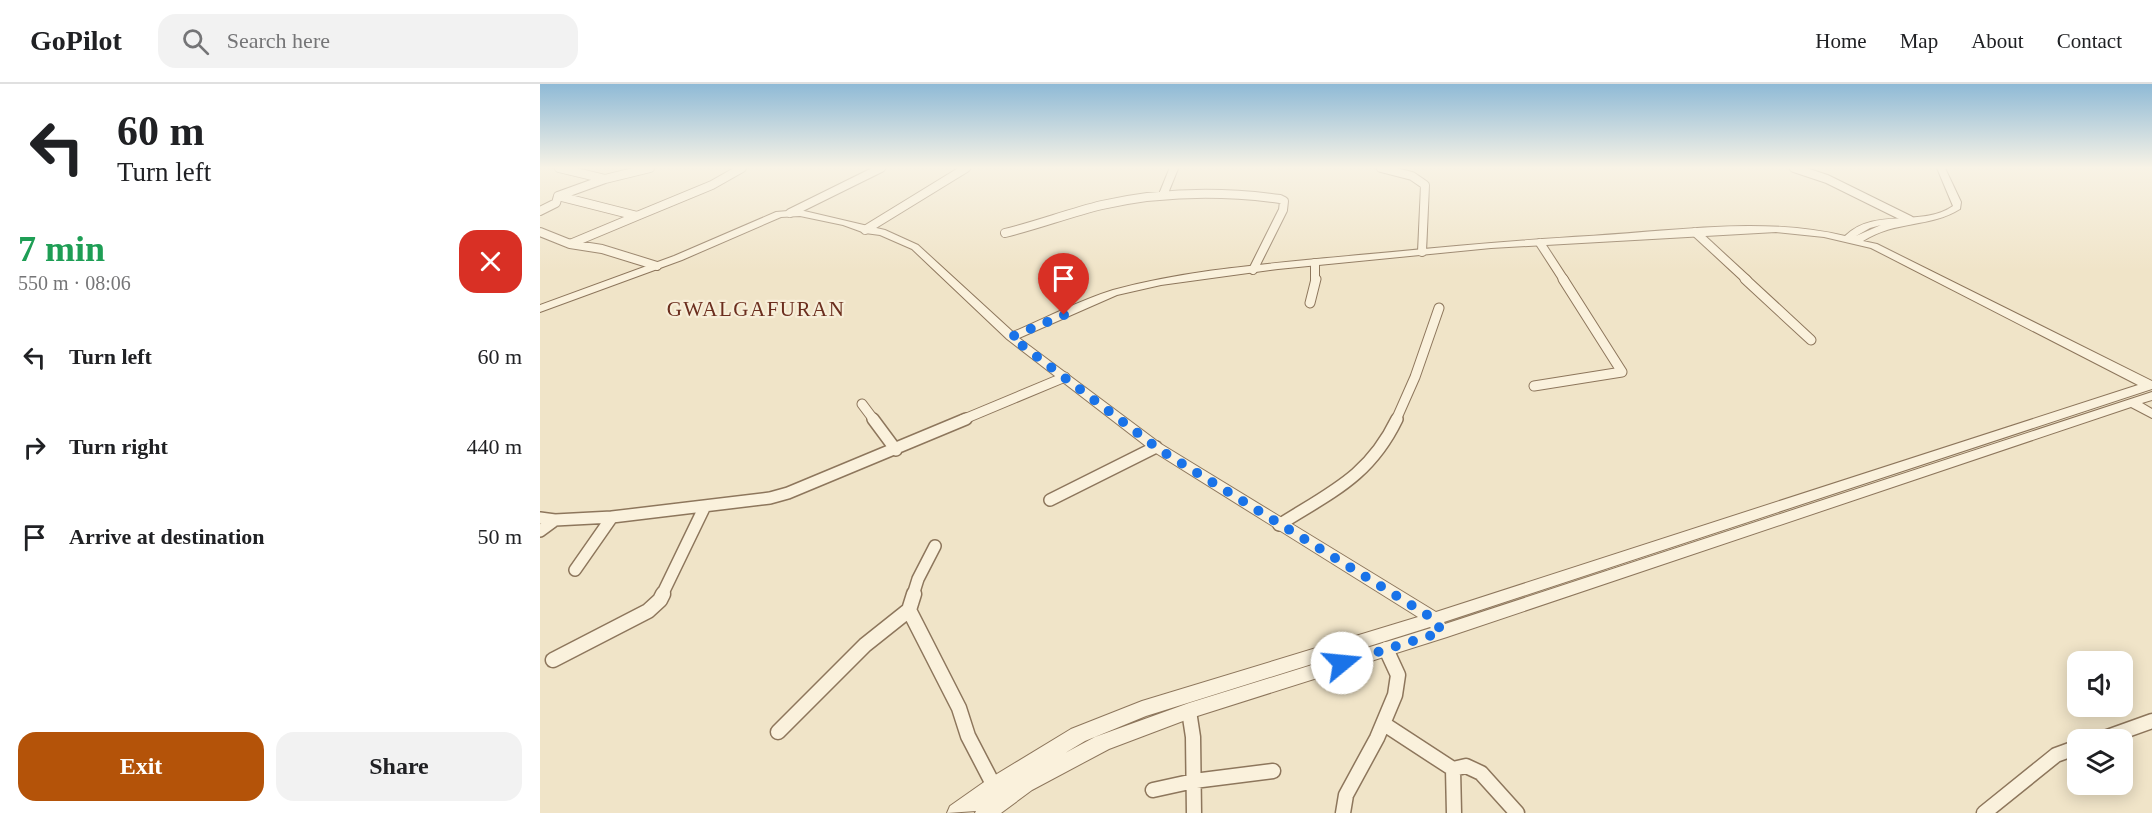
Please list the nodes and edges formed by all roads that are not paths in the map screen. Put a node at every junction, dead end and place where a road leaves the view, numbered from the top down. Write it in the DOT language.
graph roads {
  1 [pos="556,202"];
  2 [pos="582,202"];
  3 [pos="671,202"];
  4 [pos="812,202"];
  5 [pos="911,202"];
  6 [pos="1120,202"];
  7 [pos="1284,202"];
  8 [pos="1424,202"];
  9 [pos="1874,202"];
  10 [pos="1957,202"];
  11 [pos="540,212"];
  12 [pos="790,213"];
  13 [pos="637,216"];
  14 [pos="1910,220"];
  15 [pos="865,230"];
  16 [pos="540,232"];
  17 [pos="1695,232"];
  18 [pos="1005,233"];
  19 [pos="1867,234"];
  20 [pos="1853,235"];
  21 [pos="1540,243"];
  22 [pos="570,244"];
  23 [pos="1874,246"];
  24 [pos="1422,252"];
  25 [pos="1315,262"];
  26 [pos="657,266"];
  27 [pos="1253,270"];
  28 [pos="1310,303"];
  29 [pos="540,309"];
  30 [pos="1439,309"];
  31 [pos="1011,337"];
  32 [pos="1811,340"];
  33 [pos="1065,377"];
  34 [pos="1534,386"];
  35 [pos="2151,389"];
  36 [pos="2132,403"];
  37 [pos="862,404"];
  38 [pos="2152,414"];
  39 [pos="2025,432"];
  40 [pos="1156,447"];
  41 [pos="896,450"];
  42 [pos="1050,500"];
  43 [pos="705,506"];
  44 [pos="612,517"];
  45 [pos="540,518"];
  46 [pos="555,520"];
  47 [pos="1280,525"];
  48 [pos="540,531"];
  49 [pos="935,546"];
  50 [pos="575,570"];
  51 [pos="909,610"];
  52 [pos="1438,625"];
  53 [pos="1386,649"];
  54 [pos="553,660"];
  55 [pos="1189,711"];
  56 [pos="2152,721"];
  57 [pos="1384,724"];
  58 [pos="2130,729"];
  59 [pos="777,732"];
  60 [pos="2067,751"];
  61 [pos="1453,769"];
  62 [pos="1273,771"];
  63 [pos="1194,781"];
  64 [pos="994,786"];
  65 [pos="1153,789"];
  66 [pos="957,813"];
  67 [pos="985,813"];
  68 [pos="1194,813"];
  69 [pos="1343,813"];
  70 [pos="1454,813"];
  71 [pos="1517,813"];
  72 [pos="1984,813"];
  1 -- 11 [label="street"];
  2 -- 13 [label="street"];
  3 -- 13 [label="street"];
  4 -- 12 [label="street"];
  5 -- 15 [label="street"];
  6 -- 18 [label="street"];
  7 -- 27 [label="street"];
  8 -- 24 [label="street"];
  9 -- 14 [label="street"];
  10 -- 14 [label="street"];
  12 -- 15 [label="street"];
  12 -- 26 [label="street"];
  13 -- 22 [label="street"];
  14 -- 19 [label="street"];
  14 -- 20 [label="street"];
  15 -- 31 [label="street"];
  16 -- 22 [label="street"];
  17 -- 20 [label="street"];
  17 -- 21 [label="street"];
  17 -- 32 [label="street"];
  19 -- 20 [label="street"];
  19 -- 23 [label="street"];
  20 -- 23 [label="street"];
  21 -- 24 [label="street"];
  21 -- 34 [label="street"];
  22 -- 26 [label="street"];
  23 -- 35 [label="street"];
  24 -- 25 [label="street"];
  25 -- 27 [label="street"];
  25 -- 28 [label="street"];
  26 -- 29 [label="street"];
  27 -- 31 [label="street"];
  30 -- 47 [label="street"];
  31 -- 33 [label="street"];
  33 -- 40 [label="street"];
  33 -- 41 [label="street"];
  35 -- 36 [label="street"];
  35 -- 39 [label="street"];
  36 -- 38 [label="street"];
  36 -- 39 [label="street"];
  37 -- 41 [label="street"];
  39 -- 52 [label="street"];
  40 -- 42 [label="street"];
  40 -- 47 [label="street"];
  41 -- 43 [label="street"];
  43 -- 44 [label="street"];
  43 -- 54 [label="street"];
  44 -- 46 [label="street"];
  44 -- 50 [label="street"];
  45 -- 46 [label="street"];
  46 -- 48 [label="street"];
  47 -- 52 [label="street"];
  49 -- 51 [label="street"];
  51 -- 59 [label="street"];
  51 -- 64 [label="street"];
  52 -- 53 [label="street"];
  52 -- 64 [label="street"];
  53 -- 55 [label="street"];
  53 -- 57 [label="street"];
  55 -- 63 [label="street"];
  55 -- 67 [label="street"];
  56 -- 58 [label="street"];
  57 -- 61 [label="street"];
  57 -- 69 [label="street"];
  60 -- 72 [label="street"];
  61 -- 70 [label="street"];
  61 -- 71 [label="street"];
  62 -- 63 [label="street"];
  63 -- 65 [label="street"];
  63 -- 68 [label="street"];
  64 -- 66 [label="street"];
}
